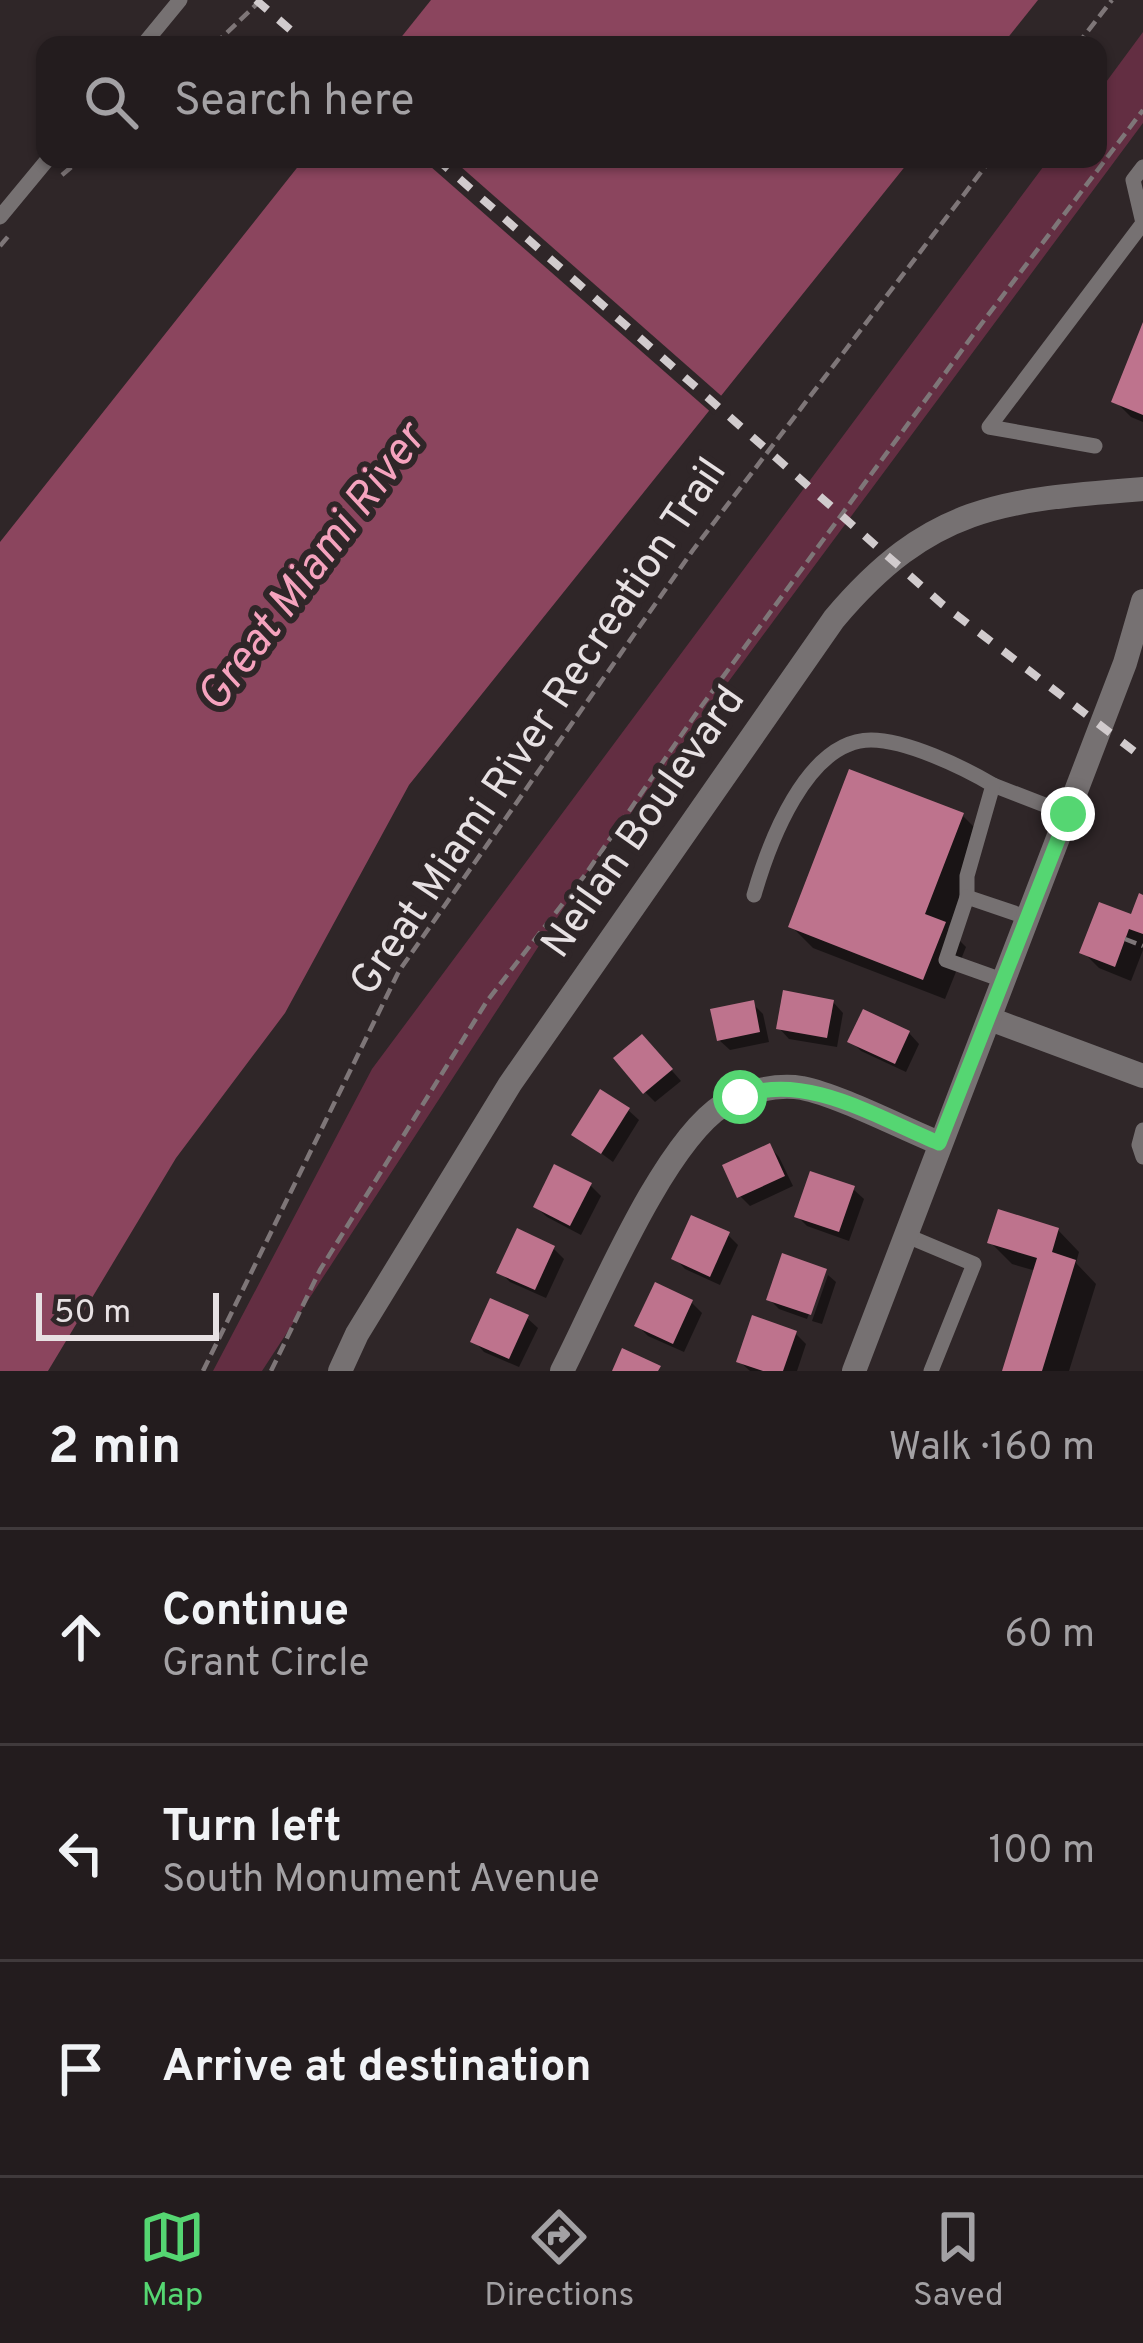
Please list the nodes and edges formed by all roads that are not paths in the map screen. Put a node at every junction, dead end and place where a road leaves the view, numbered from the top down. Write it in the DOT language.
graph roads {
  1 [pos="180,0"];
  2 [pos="150,36"];
  3 [pos="1143,167"];
  4 [pos="41,168"];
  5 [pos="0,217"];
  6 [pos="1095,446"];
  7 [pos="1143,489"];
  8 [pos="1143,601"];
  9 [pos="1136,656"];
  10 [pos="993,785"];
  11 [pos="1068,814"];
  12 [pos="754,896"];
  13 [pos="967,897"];
  14 [pos="1028,918"];
  15 [pos="1005,980"];
  16 [pos="990,1019"];
  17 [pos="1143,1076"];
  18 [pos="1143,1130"];
  19 [pos="939,1143"];
  20 [pos="1143,1157"];
  21 [pos="905,1235"];
  22 [pos="340,1371"];
  23 [pos="562,1371"];
  24 [pos="854,1371"];
  25 [pos="931,1371"];
  1 -- 2 [label="lane"];
  3 -- 6 [label="lane"];
  4 -- 5 [label="lane"];
  7 -- 22 [label="street, Neilan Boulevard"];
  8 -- 9 [label="street"];
  9 -- 11 [label="street"];
  10 -- 11 [label="lane"];
  10 -- 12 [label="lane"];
  10 -- 13 [label="lane"];
  11 -- 14 [label="street"];
  13 -- 14 [label="lane"];
  13 -- 15 [label="lane"];
  14 -- 15 [label="street"];
  15 -- 16 [label="street"];
  16 -- 17 [label="street"];
  16 -- 19 [label="street"];
  18 -- 20 [label="lane"];
  19 -- 21 [label="street"];
  19 -- 23 [label="street"];
  21 -- 24 [label="street"];
  21 -- 25 [label="lane"];
}
